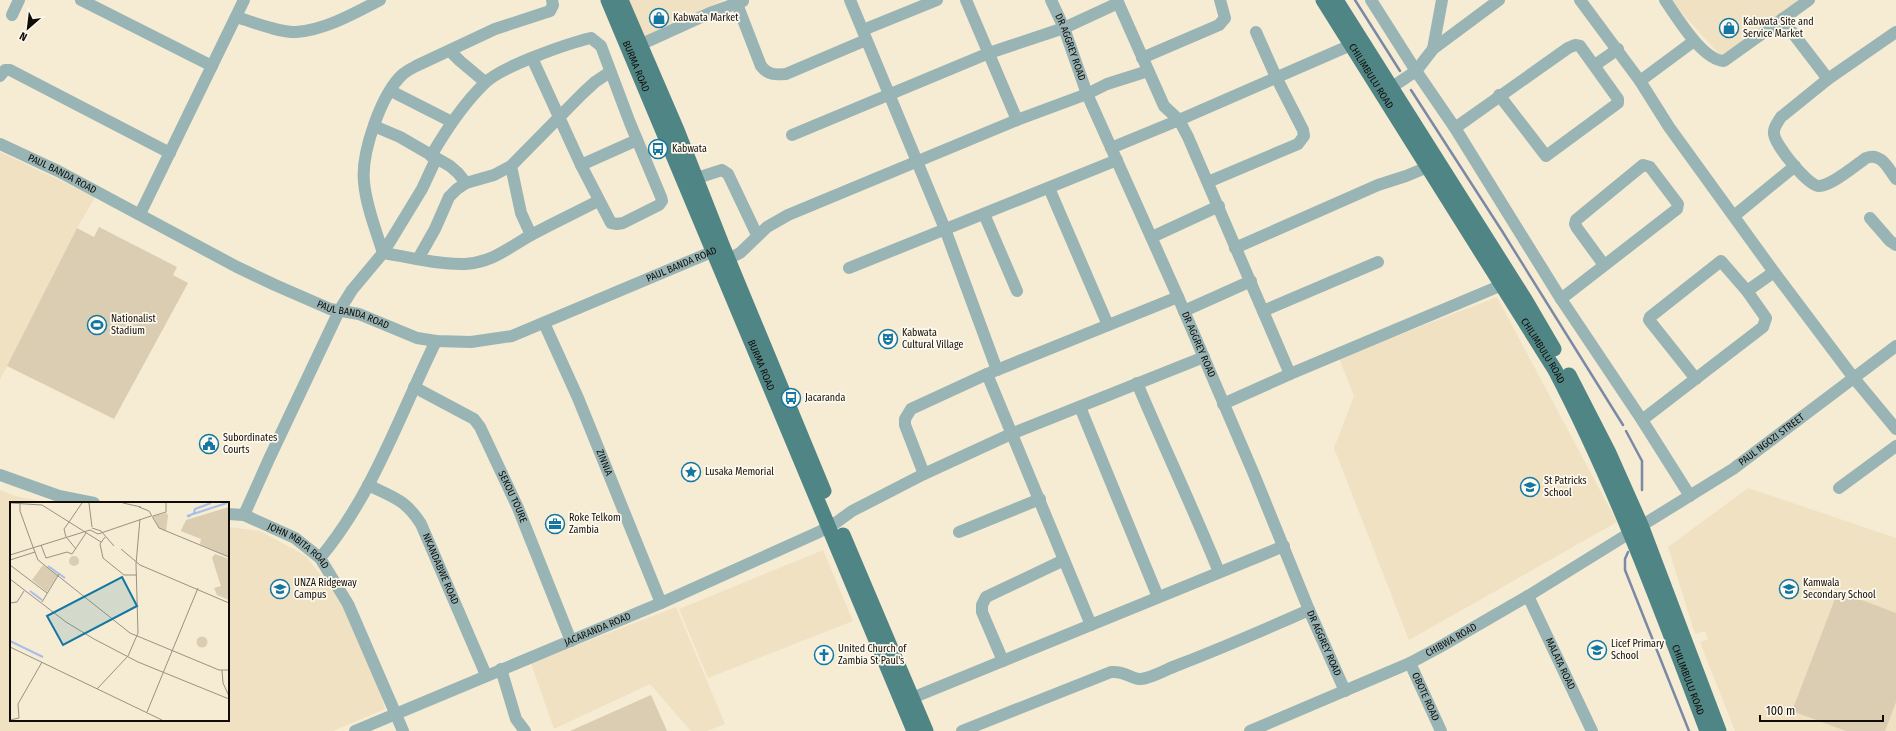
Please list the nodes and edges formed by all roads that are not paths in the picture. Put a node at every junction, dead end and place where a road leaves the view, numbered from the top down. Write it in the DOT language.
graph roads {
  1 [pos="19,0"];
  2 [pos="81,0"];
  3 [pos="244,0"];
  4 [pos="380,0"];
  5 [pos="552,0"];
  6 [pos="608,0"];
  7 [pos="621,0"];
  8 [pos="850,0"];
  9 [pos="937,0"];
  10 [pos="966,0"];
  11 [pos="1051,0"];
  12 [pos="1220,0"];
  13 [pos="1323,0"];
  14 [pos="1336,0"];
  15 [pos="1371,0"];
  16 [pos="1442,0"];
  17 [pos="1499,0"];
  18 [pos="1580,0"];
  19 [pos="1665,0"];
  20 [pos="1809,0"];
  21 [pos="1117,1"];
  22 [pos="740,2"];
  23 [pos="365,4"];
  24 [pos="12,15"];
  25 [pos="236,17"];
  26 [pos="1782,19"];
  27 [pos="1064,28"];
  28 [pos="1256,32"];
  29 [pos="1896,32"];
  30 [pos="865,35"];
  31 [pos="1694,41"];
  32 [pos="1351,44"];
  33 [pos="634,47"];
  34 [pos="1432,49"];
  35 [pos="1618,50"];
  36 [pos="450,51"];
  37 [pos="989,53"];
  38 [pos="532,58"];
  39 [pos="1142,58"];
  40 [pos="1595,65"];
  41 [pos="212,66"];
  42 [pos="1148,71"];
  43 [pos="1416,71"];
  44 [pos="610,72"];
  45 [pos="0,76"];
  46 [pos="1276,77"];
  47 [pos="1828,79"];
  48 [pos="1640,81"];
  49 [pos="486,82"];
  50 [pos="1392,87"];
  51 [pos="391,91"];
  52 [pos="1087,94"];
  53 [pos="1499,95"];
  54 [pos="889,96"];
  55 [pos="560,118"];
  56 [pos="1017,120"];
  57 [pos="1179,120"];
  58 [pos="452,122"];
  59 [pos="374,126"];
  60 [pos="1455,128"];
  61 [pos="792,135"];
  62 [pos="637,140"];
  63 [pos="0,144"];
  64 [pos="1111,148"];
  65 [pos="170,153"];
  66 [pos="433,158"];
  67 [pos="1117,160"];
  68 [pos="917,162"];
  69 [pos="580,165"];
  70 [pos="511,166"];
  71 [pos="1795,166"];
  72 [pos="1428,167"];
  73 [pos="697,178"];
  74 [pos="1896,179"];
  75 [pos="1208,182"];
  76 [pos="466,184"];
  77 [pos="1049,188"];
  78 [pos="598,201"];
  79 [pos="1219,206"];
  80 [pos="140,214"];
  81 [pos="984,214"];
  82 [pos="1734,216"];
  83 [pos="1870,218"];
  84 [pos="946,229"];
  85 [pos="531,235"];
  86 [pos="757,235"];
  87 [pos="1152,237"];
  88 [pos="1896,245"];
  89 [pos="1235,248"];
  90 [pos="722,252"];
  91 [pos="383,253"];
  92 [pos="418,259"];
  93 [pos="1378,262"];
  94 [pos="1604,265"];
  95 [pos="849,268"];
  96 [pos="1774,272"];
  97 [pos="1251,281"];
  98 [pos="1502,285"];
  99 [pos="1016,291"];
  100 [pos="1747,292"];
  101 [pos="1178,296"];
  102 [pos="1561,299"];
  103 [pos="339,311"];
  104 [pos="1184,311"];
  105 [pos="1264,311"];
  106 [pos="544,323"];
  107 [pos="1108,325"];
  108 [pos="436,341"];
  109 [pos="1896,346"];
  110 [pos="1204,357"];
  111 [pos="992,372"];
  112 [pos="1290,374"];
  113 [pos="1853,378"];
  114 [pos="1696,379"];
  115 [pos="1137,384"];
  116 [pos="414,387"];
  117 [pos="1223,404"];
  118 [pos="1080,407"];
  119 [pos="1642,420"];
  120 [pos="1896,429"];
  121 [pos="1011,434"];
  122 [pos="1896,446"];
  123 [pos="924,474"];
  124 [pos="0,475"];
  125 [pos="368,485"];
  126 [pos="1839,488"];
  127 [pos="1690,496"];
  128 [pos="1040,499"];
  129 [pos="89,502"];
  130 [pos="229,514"];
  131 [pos="244,515"];
  132 [pos="833,525"];
  133 [pos="1635,528"];
  134 [pos="959,532"];
  135 [pos="1284,546"];
  136 [pos="320,558"];
  137 [pos="1064,560"];
  138 [pos="1219,572"];
  139 [pos="1528,596"];
  140 [pos="1158,597"];
  141 [pos="661,603"];
  142 [pos="1309,610"];
  143 [pos="1091,625"];
  144 [pos="571,641"];
  145 [pos="1003,661"];
  146 [pos="1410,663"];
  147 [pos="501,669"];
  148 [pos="486,675"];
  149 [pos="1345,691"];
  150 [pos="912,698"];
  151 [pos="395,714"];
  152 [pos="520,728"];
  153 [pos="1257,730"];
  154 [pos="355,731"];
  155 [pos="402,731"];
  156 [pos="914,731"];
  157 [pos="926,731"];
  158 [pos="962,731"];
  159 [pos="1441,731"];
  160 [pos="1592,731"];
  161 [pos="1707,731"];
  162 [pos="1719,731"];
  1 -- 24 [label="street"];
  2 -- 41 [label="street"];
  3 -- 25 [label="street"];
  4 -- 23 [label="street"];
  5 -- 36 [label="street"];
  6 -- 33 [label="main road, BURMA ROAD"];
  7 -- 33 [label="main road, BURMA ROAD"];
  8 -- 30 [label="street"];
  9 -- 30 [label="street"];
  10 -- 37 [label="street"];
  11 -- 27 [label="street, DR AGGREY ROAD"];
  12 -- 39 [label="street"];
  13 -- 32 [label="main road, CHILIMBULU ROAD"];
  14 -- 50 [label="main road, CHILIMBULU ROAD"];
  15 -- 43 [label="street"];
  16 -- 34 [label="street"];
  17 -- 34 [label="street"];
  18 -- 35 [label="street"];
  19 -- 31 [label="street"];
  20 -- 26 [label="street"];
  21 -- 27 [label="street"];
  21 -- 39 [label="street"];
  22 -- 30 [label="street"];
  22 -- 33 [label="street"];
  23 -- 25 [label="street"];
  25 -- 41 [label="street"];
  26 -- 31 [label="street"];
  26 -- 47 [label="street"];
  27 -- 37 [label="street"];
  27 -- 52 [label="street, DR AGGREY ROAD"];
  28 -- 46 [label="street"];
  29 -- 47 [label="street"];
  30 -- 54 [label="street"];
  31 -- 48 [label="street"];
  32 -- 46 [label="street"];
  32 -- 72 [label="main road, CHILIMBULU ROAD"];
  33 -- 73 [label="main road, BURMA ROAD"];
  33 -- 90 [label="main road, BURMA ROAD"];
  34 -- 43 [label="street"];
  35 -- 40 [label="street"];
  35 -- 48 [label="street"];
  36 -- 49 [label="street"];
  36 -- 51 [label="street"];
  37 -- 54 [label="street"];
  37 -- 56 [label="street"];
  38 -- 44 [label="street"];
  38 -- 49 [label="street"];
  38 -- 55 [label="street"];
  39 -- 42 [label="street"];
  40 -- 53 [label="street"];
  40 -- 53 [label="street"];
  41 -- 65 [label="street"];
  42 -- 52 [label="street, PAUL BANDA ROAD"];
  42 -- 57 [label="street"];
  43 -- 50 [label="street"];
  43 -- 60 [label="street"];
  44 -- 55 [label="street"];
  44 -- 62 [label="street"];
  45 -- 65 [label="street"];
  46 -- 57 [label="street"];
  46 -- 75 [label="street"];
  47 -- 71 [label="street"];
  48 -- 82 [label="street"];
  49 -- 58 [label="street"];
  50 -- 133 [label="main road, CHILIMBULU ROAD"];
  51 -- 58 [label="street"];
  51 -- 59 [label="street"];
  52 -- 56 [label="street, PAUL BANDA ROAD"];
  52 -- 64 [label="street, DR AGGREY ROAD"];
  53 -- 60 [label="street"];
  54 -- 61 [label="street"];
  54 -- 68 [label="street"];
  55 -- 69 [label="street"];
  55 -- 70 [label="street"];
  56 -- 68 [label="street, PAUL BANDA ROAD"];
  57 -- 64 [label="street"];
  57 -- 75 [label="street"];
  58 -- 66 [label="street"];
  59 -- 66 [label="street"];
  59 -- 91 [label="street"];
  60 -- 102 [label="street"];
  62 -- 69 [label="street"];
  62 -- 78 [label="street"];
  63 -- 80 [label="street, PAUL BANDA ROAD"];
  64 -- 67 [label="street, DR AGGREY ROAD"];
  65 -- 80 [label="street"];
  66 -- 76 [label="street"];
  66 -- 91 [label="street"];
  67 -- 77 [label="street"];
  67 -- 87 [label="street, DR AGGREY ROAD"];
  68 -- 84 [label="street"];
  68 -- 86 [label="street, PAUL BANDA ROAD"];
  69 -- 78 [label="street"];
  70 -- 76 [label="street"];
  70 -- 85 [label="street"];
  71 -- 74 [label="street"];
  71 -- 82 [label="street"];
  72 -- 89 [label="street"];
  72 -- 98 [label="main road, CHILIMBULU ROAD"];
  73 -- 86 [label="street"];
  73 -- 90 [label="main road, BURMA ROAD"];
  75 -- 79 [label="street"];
  76 -- 92 [label="street"];
  77 -- 81 [label="street"];
  77 -- 107 [label="street"];
  78 -- 85 [label="street"];
  79 -- 87 [label="street"];
  79 -- 89 [label="street"];
  80 -- 103 [label="street, PAUL BANDA ROAD"];
  81 -- 84 [label="street"];
  81 -- 99 [label="street"];
  82 -- 96 [label="street"];
  83 -- 88 [label="street"];
  84 -- 95 [label="street"];
  84 -- 111 [label="street"];
  85 -- 92 [label="street"];
  86 -- 90 [label="street, PAUL BANDA ROAD"];
  87 -- 101 [label="street, DR AGGREY ROAD"];
  89 -- 97 [label="street"];
  90 -- 106 [label="street, PAUL BANDA ROAD"];
  90 -- 132 [label="main road, BURMA ROAD"];
  91 -- 92 [label="street"];
  91 -- 103 [label="street"];
  93 -- 105 [label="street"];
  94 -- 94 [label="street"];
  94 -- 102 [label="street"];
  96 -- 100 [label="street"];
  96 -- 113 [label="street"];
  97 -- 104 [label="street"];
  97 -- 105 [label="street"];
  98 -- 112 [label="street"];
  98 -- 133 [label="main road, CHILIMBULU ROAD"];
  100 -- 114 [label="street"];
  100 -- 114 [label="street"];
  101 -- 104 [label="street, DR AGGREY ROAD"];
  101 -- 107 [label="street"];
  102 -- 119 [label="street"];
  103 -- 108 [label="street, PAUL BANDA ROAD"];
  103 -- 131 [label="street"];
  104 -- 110 [label="street, DR AGGREY ROAD"];
  105 -- 112 [label="street"];
  106 -- 108 [label="street, PAUL BANDA ROAD"];
  106 -- 141 [label="street, ZINNIA"];
  107 -- 111 [label="street"];
  108 -- 116 [label="street"];
  109 -- 113 [label="street, PAUL NGOZI STREET"];
  110 -- 115 [label="street, JACARANDA ROAD"];
  110 -- 117 [label="street, DR AGGREY ROAD"];
  111 -- 121 [label="street"];
  111 -- 123 [label="street"];
  112 -- 117 [label="street"];
  113 -- 120 [label="street"];
  113 -- 127 [label="street, PAUL NGOZI STREET"];
  114 -- 119 [label="street"];
  115 -- 118 [label="street, JACARANDA ROAD"];
  115 -- 138 [label="street"];
  116 -- 125 [label="street"];
  116 -- 144 [label="street, SEKOU TOURE"];
  117 -- 135 [label="street, DR AGGREY ROAD"];
  118 -- 121 [label="street, JACARANDA ROAD"];
  118 -- 140 [label="street"];
  119 -- 127 [label="street"];
  121 -- 123 [label="street, JACARANDA ROAD"];
  121 -- 128 [label="street"];
  122 -- 126 [label="street"];
  123 -- 132 [label="street, JACARANDA ROAD"];
  124 -- 129 [label="street"];
  125 -- 136 [label="street"];
  125 -- 148 [label="street, NKANDABWE ROAD"];
  127 -- 133 [label="street, PAUL NGOZI STREET"];
  128 -- 134 [label="street"];
  128 -- 137 [label="street"];
  130 -- 131 [label="street, JOHN MBITA ROAD"];
  131 -- 136 [label="street, JOHN MBITA ROAD"];
  132 -- 141 [label="street, JACARANDA ROAD"];
  132 -- 150 [label="main road, BURMA ROAD"];
  132 -- 156 [label="main road, BURMA ROAD"];
  133 -- 139 [label="street, CHIBWA ROAD"];
  133 -- 161 [label="main road, CHILIMBULU ROAD"];
  133 -- 162 [label="main road, CHILIMBULU ROAD"];
  135 -- 138 [label="street"];
  135 -- 142 [label="street, DR AGGREY ROAD"];
  136 -- 151 [label="street, JOHN MBITA ROAD"];
  137 -- 143 [label="street"];
  137 -- 145 [label="street"];
  138 -- 140 [label="street"];
  139 -- 146 [label="street, CHIBWA ROAD"];
  139 -- 160 [label="street, MALATA ROAD"];
  140 -- 143 [label="street"];
  141 -- 144 [label="street, JACARANDA ROAD"];
  142 -- 149 [label="street, DR AGGREY ROAD"];
  142 -- 158 [label="street"];
  143 -- 145 [label="street"];
  144 -- 147 [label="street, JACARANDA ROAD"];
  145 -- 150 [label="street"];
  146 -- 149 [label="street, CHIBWA ROAD"];
  146 -- 159 [label="street, OBOTE ROAD"];
  147 -- 148 [label="street, JACARANDA ROAD"];
  147 -- 152 [label="street"];
  148 -- 151 [label="street, JACARANDA ROAD"];
  149 -- 153 [label="street, CHIBWA ROAD"];
  150 -- 157 [label="main road, BURMA ROAD"];
  151 -- 154 [label="street, JACARANDA ROAD"];
  151 -- 155 [label="street, JOHN MBITA ROAD"];
}
